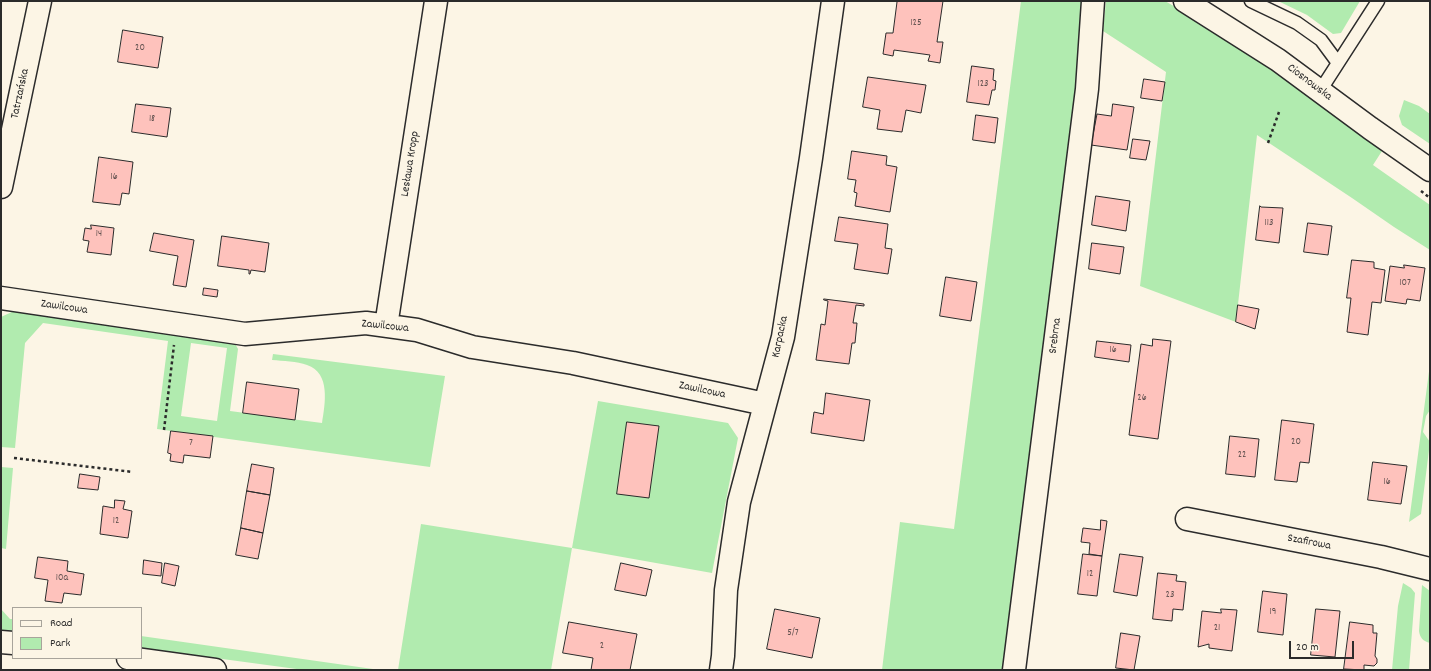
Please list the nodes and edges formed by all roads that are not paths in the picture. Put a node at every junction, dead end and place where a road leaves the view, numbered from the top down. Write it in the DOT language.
graph roads {
  1 [pos="40,1"];
  2 [pos="436,1"];
  3 [pos="833,1"];
  4 [pos="1093,1"];
  5 [pos="1185,1"];
  6 [pos="1251,1"];
  7 [pos="1378,1"];
  8 [pos="1338,63"];
  9 [pos="1320,91"];
  10 [pos="1430,170"];
  11 [pos="1,188"];
  12 [pos="1,298"];
  13 [pos="386,326"];
  14 [pos="765,404"];
  15 [pos="1187,519"];
  16 [pos="1430,569"];
  17 [pos="1,642"];
  18 [pos="12,643"];
  19 [pos="135,659"];
  20 [pos="215,670"];
  21 [pos="721,670"];
  22 [pos="1014,670"];
  1 -- 11 [label="street, Tatrzańska"];
  2 -- 13 [label="street, Lesława Kropp"];
  3 -- 14 [label="street, Karpacka"];
  4 -- 22 [label="street, Srebrna"];
  5 -- 9 [label="street, Ciosnowska"];
  6 -- 8 [label="lane"];
  7 -- 8 [label="lane"];
  8 -- 9 [label="lane"];
  9 -- 10 [label="street, Ciosnowska"];
  12 -- 13 [label="street, Zawilcowa"];
  13 -- 14 [label="street, Zawilcowa"];
  14 -- 21 [label="street, Karpacka"];
  15 -- 16 [label="street, Szafirowa"];
  17 -- 18 [label="street"];
  19 -- 20 [label="street"];
}
